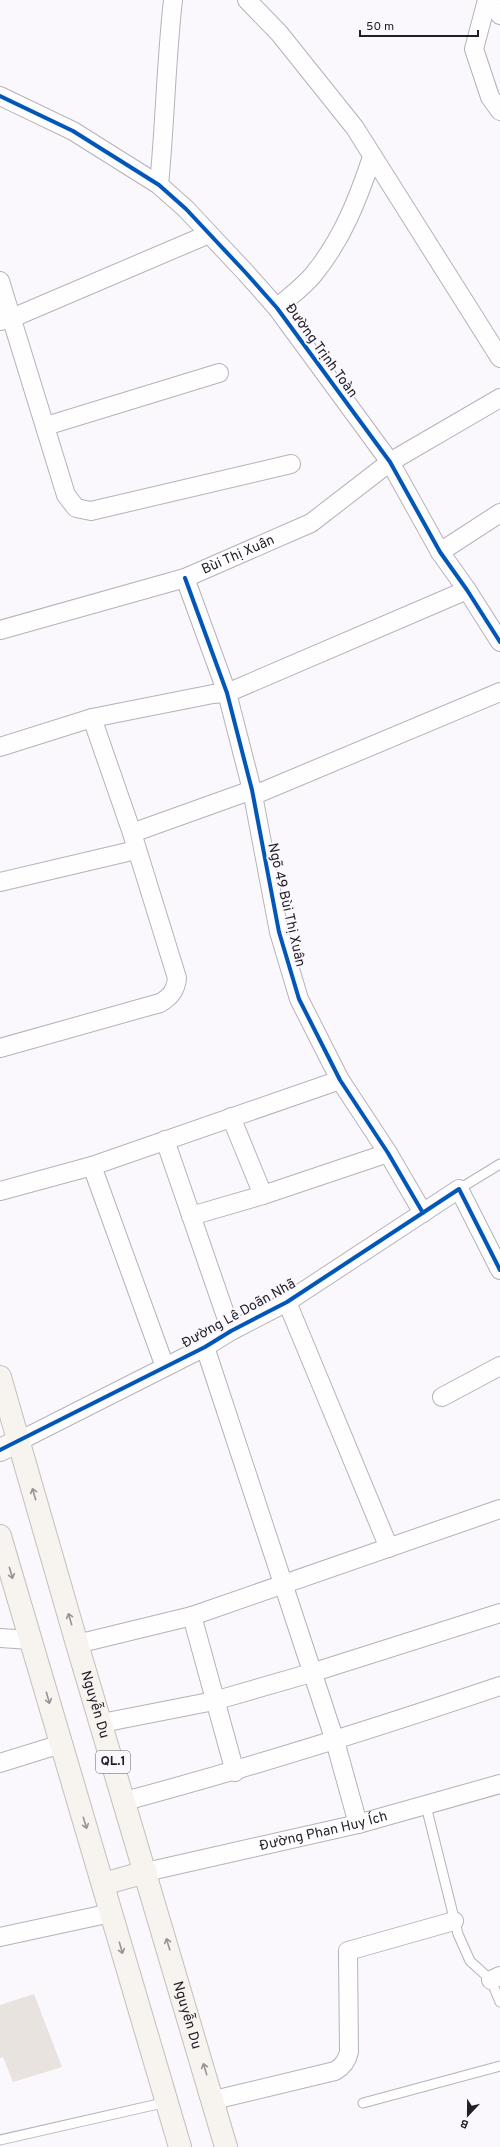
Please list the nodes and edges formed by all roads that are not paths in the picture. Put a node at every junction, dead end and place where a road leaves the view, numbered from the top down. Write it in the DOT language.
graph roads {
  1 [pos="173,0"];
  2 [pos="247,0"];
  3 [pos="487,0"];
  4 [pos="500,15"];
  5 [pos="0,96"];
  6 [pos="500,111"];
  7 [pos="372,157"];
  8 [pos="158,185"];
  9 [pos="209,234"];
  10 [pos="0,281"];
  11 [pos="277,308"];
  12 [pos="6,320"];
  13 [pos="500,358"];
  14 [pos="219,373"];
  15 [pos="500,398"];
  16 [pos="46,426"];
  17 [pos="390,462"];
  18 [pos="291,464"];
  19 [pos="500,513"];
  20 [pos="440,552"];
  21 [pos="185,578"];
  22 [pos="467,590"];
  23 [pos="0,630"];
  24 [pos="500,642"];
  25 [pos="500,692"];
  26 [pos="227,693"];
  27 [pos="92,718"];
  28 [pos="0,747"];
  29 [pos="252,793"];
  30 [pos="134,842"];
  31 [pos="0,882"];
  32 [pos="0,1048"];
  33 [pos="340,1080"];
  34 [pos="231,1117"];
  35 [pos="165,1140"];
  36 [pos="388,1153"];
  37 [pos="500,1164"];
  38 [pos="92,1166"];
  39 [pos="459,1189"];
  40 [pos="0,1191"];
  41 [pos="263,1195"];
  42 [pos="423,1212"];
  43 [pos="191,1216"];
  44 [pos="500,1270"];
  45 [pos="287,1302"];
  46 [pos="231,1331"];
  47 [pos="205,1347"];
  48 [pos="500,1366"];
  49 [pos="165,1367"];
  50 [pos="0,1377"];
  51 [pos="442,1396"];
  52 [pos="10,1445"];
  53 [pos="500,1509"];
  54 [pos="0,1536"];
  55 [pos="389,1548"];
  56 [pos="284,1584"];
  57 [pos="500,1613"];
  58 [pos="192,1616"];
  59 [pos="0,1638"];
  60 [pos="30,1640"];
  61 [pos="77,1644"];
  62 [pos="311,1673"];
  63 [pos="500,1686"];
  64 [pos="214,1701"];
  65 [pos="102,1723"];
  66 [pos="335,1741"];
  67 [pos="61,1744"];
  68 [pos="0,1763"];
  69 [pos="235,1772"];
  70 [pos="500,1784"];
  71 [pos="125,1801"];
  72 [pos="426,1806"];
  73 [pos="358,1824"];
  74 [pos="146,1872"];
  75 [pos="103,1884"];
  76 [pos="111,1913"];
  77 [pos="454,1921"];
  78 [pos="0,1937"];
  79 [pos="496,1978"];
  80 [pos="500,2002"];
  81 [pos="500,2066"];
  82 [pos="214,2100"];
  83 [pos="167,2102"];
  84 [pos="363,2104"];
  85 [pos="0,2140"];
  86 [pos="180,2147"];
  87 [pos="226,2147"];
  1 -- 8 [label="street"];
  2 -- 7 [label="street"];
  3 -- 4 [label="street"];
  3 -- 6 [label="street"];
  5 -- 8 [label="street, Đường Trịnh Toàn"];
  7 -- 11 [label="street"];
  7 -- 13 [label="street"];
  8 -- 9 [label="street, Đường Trịnh Toàn"];
  9 -- 11 [label="street, Đường Trịnh Toàn"];
  9 -- 12 [label="street"];
  10 -- 12 [label="street"];
  11 -- 17 [label="street, Đường Trịnh Toàn"];
  12 -- 16 [label="street"];
  14 -- 16 [label="street"];
  15 -- 17 [label="street, Bùi Thị Xuân"];
  16 -- 18 [label="street"];
  17 -- 20 [label="street, Đường Trịnh Toàn"];
  17 -- 21 [label="street, Bùi Thị Xuân"];
  19 -- 20 [label="street"];
  20 -- 22 [label="street, Đường Trịnh Toàn"];
  21 -- 23 [label="street, Bùi Thị Xuân"];
  21 -- 26 [label="street, Ngõ 49 Bùi Thị Xuân"];
  22 -- 24 [label="street, Đường Trịnh Toàn"];
  22 -- 26 [label="street"];
  25 -- 29 [label="street"];
  26 -- 27 [label="street"];
  26 -- 29 [label="street, Ngõ 49 Bùi Thị Xuân"];
  27 -- 28 [label="street"];
  27 -- 30 [label="street"];
  29 -- 30 [label="street"];
  29 -- 33 [label="street, Ngõ 49 Bùi Thị Xuân"];
  30 -- 31 [label="street"];
  30 -- 32 [label="street"];
  33 -- 34 [label="street"];
  33 -- 36 [label="street, Ngõ 49 Bùi Thị Xuân"];
  34 -- 35 [label="street"];
  34 -- 41 [label="street"];
  35 -- 38 [label="street"];
  35 -- 43 [label="street"];
  36 -- 41 [label="street"];
  36 -- 42 [label="street, Ngõ 49 Bùi Thị Xuân"];
  37 -- 39 [label="lane"];
  38 -- 40 [label="street"];
  38 -- 49 [label="street"];
  39 -- 42 [label="street, Đường Lê Doãn Nhã"];
  39 -- 44 [label="street"];
  41 -- 43 [label="street"];
  42 -- 45 [label="street, Đường Lê Doãn Nhã"];
  43 -- 46 [label="street"];
  45 -- 46 [label="street, Đường Lê Doãn Nhã"];
  45 -- 55 [label="street"];
  46 -- 47 [label="street, Đường Lê Doãn Nhã"];
  47 -- 49 [label="street, Đường Lê Doãn Nhã"];
  47 -- 56 [label="street"];
  48 -- 51 [label="street"];
  49 -- 52 [label="street, Đường Lê Doãn Nhã"];
  50 -- 52 [label="main road, Nguyễn Du / QL.1"];
  61 -- 52 [label="main road, Nguyễn Du / QL.1, one-way"];
  53 -- 55 [label="street"];
  54 -- 60 [label="main road, one-way"];
  55 -- 56 [label="street"];
  56 -- 58 [label="street"];
  56 -- 62 [label="street"];
  57 -- 62 [label="street"];
  58 -- 61 [label="street"];
  58 -- 64 [label="street"];
  59 -- 60 [label="street"];
  60 -- 67 [label="main road, one-way"];
  61 -- 65 [label="main road, Nguyễn Du / QL.1"];
  62 -- 64 [label="street"];
  62 -- 66 [label="street"];
  63 -- 66 [label="street"];
  64 -- 65 [label="street"];
  64 -- 69 [label="street"];
  65 -- 71 [label="main road, Nguyễn Du / QL.1"];
  66 -- 69 [label="street"];
  66 -- 73 [label="street"];
  67 -- 68 [label="street"];
  67 -- 75 [label="main road, one-way"];
  69 -- 71 [label="street"];
  70 -- 72 [label="street, Đường Phan Huy Ích"];
  71 -- 74 [label="main road, Nguyễn Du / QL.1"];
  72 -- 73 [label="street, Đường Phan Huy Ích"];
  72 -- 77 [label="lane"];
  73 -- 74 [label="street, Đường Phan Huy Ích"];
  74 -- 75 [label="main road"];
  82 -- 74 [label="main road, Nguyễn Du / QL.1, one-way"];
  75 -- 76 [label="main road"];
  76 -- 78 [label="street"];
  76 -- 83 [label="main road, one-way"];
  77 -- 79 [label="lane"];
  77 -- 82 [label="street"];
  79 -- 80 [label="lane"];
  81 -- 84 [label="lane"];
  82 -- 87 [label="main road, Nguyễn Du / QL.1"];
  83 -- 85 [label="lane"];
  83 -- 86 [label="main road"];
}
